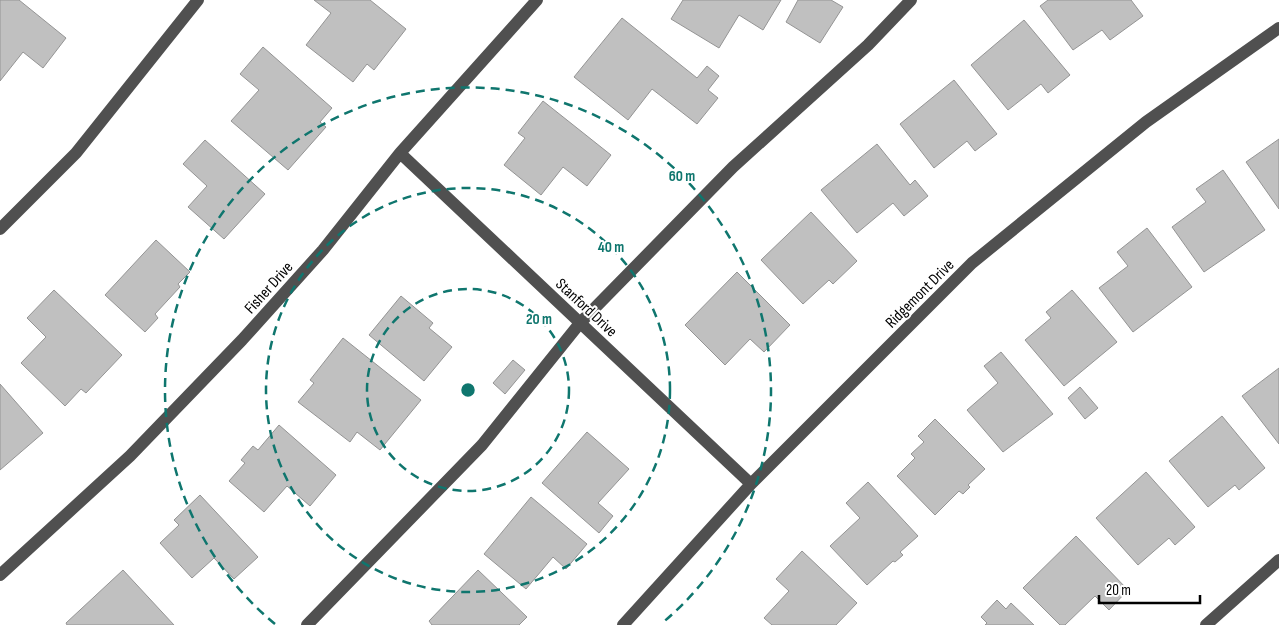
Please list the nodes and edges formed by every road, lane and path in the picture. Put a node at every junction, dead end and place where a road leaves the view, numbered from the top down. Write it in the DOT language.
graph roads {
  1 [pos="198,0"];
  2 [pos="537,0"];
  3 [pos="911,0"];
  4 [pos="1279,28"];
  5 [pos="400,153"];
  6 [pos="0,229"];
  7 [pos="580,323"];
  8 [pos="751,484"];
  9 [pos="1279,560"];
  10 [pos="0,575"];
  11 [pos="307,625"];
  12 [pos="623,625"];
  13 [pos="1206,625"];
  1 -- 6 [label="street"];
  2 -- 5 [label="street, Fisher Drive"];
  3 -- 7 [label="street"];
  4 -- 8 [label="street, Ridgemont Drive"];
  5 -- 7 [label="street, Stanford Drive"];
  5 -- 10 [label="street, Fisher Drive"];
  7 -- 8 [label="street, Stanford Drive"];
  7 -- 11 [label="street"];
  8 -- 12 [label="street, Ridgemont Drive"];
  9 -- 13 [label="street"];
}
